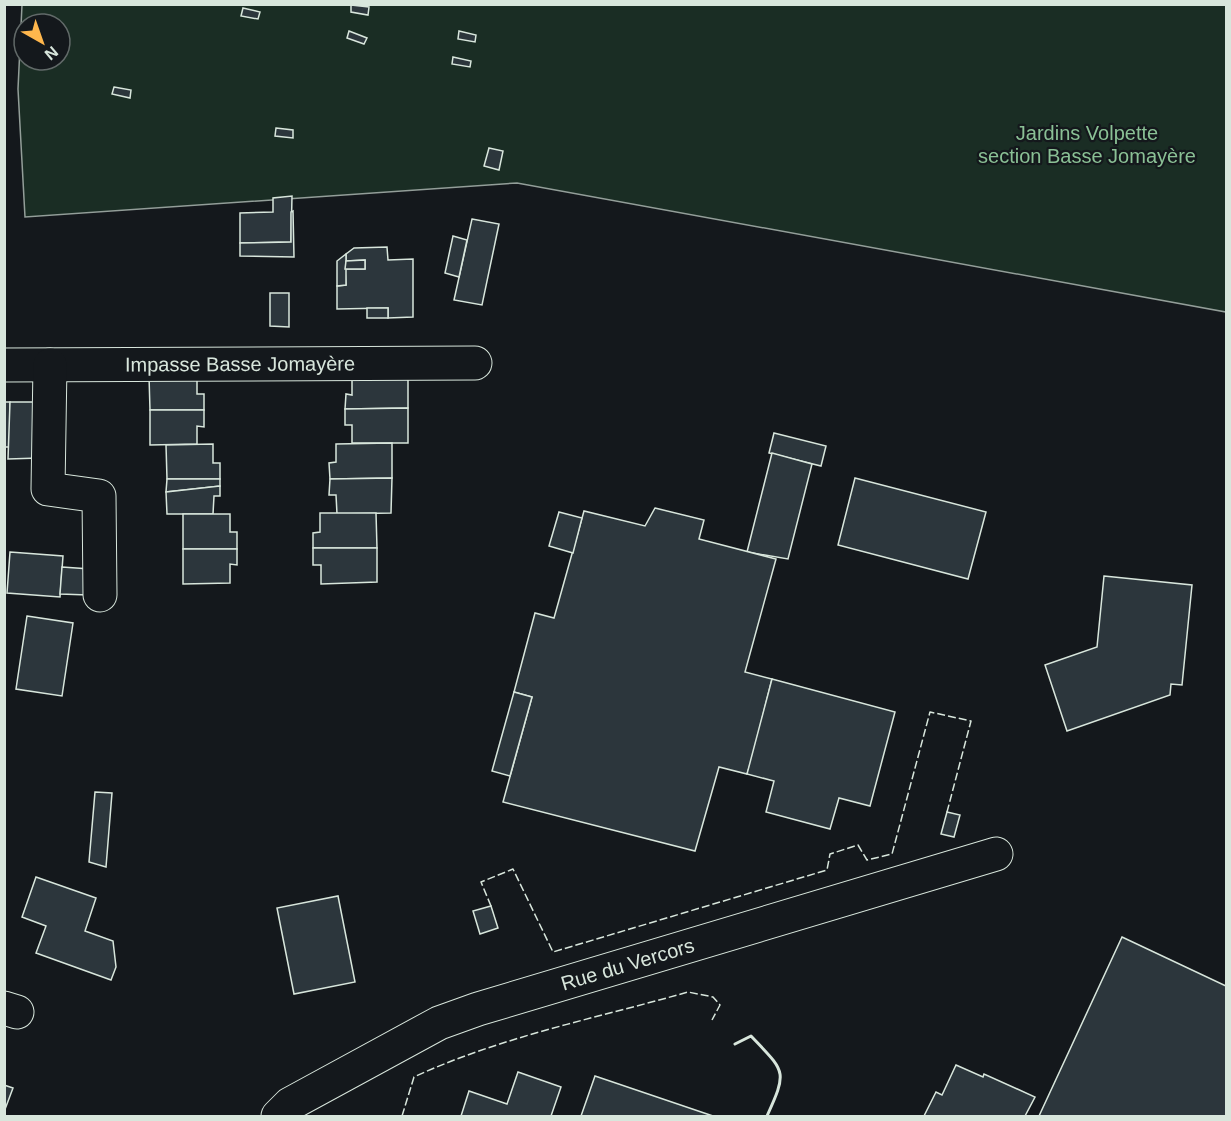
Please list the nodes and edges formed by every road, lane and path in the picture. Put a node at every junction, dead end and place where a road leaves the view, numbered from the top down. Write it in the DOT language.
graph roads {
  1 [pos="475,363"];
  2 [pos="4,365"];
  3 [pos="50,365"];
  4 [pos="100,595"];
  5 [pos="996,854"];
  6 [pos="278,1116"];
  1 -- 3 [label="street, Impasse Basse Jomayère"];
  2 -- 3 [label="street, Impasse Basse Jomayère"];
  3 -- 4 [label="street"];
  5 -- 6 [label="street, Rue du Vercors"];
}
